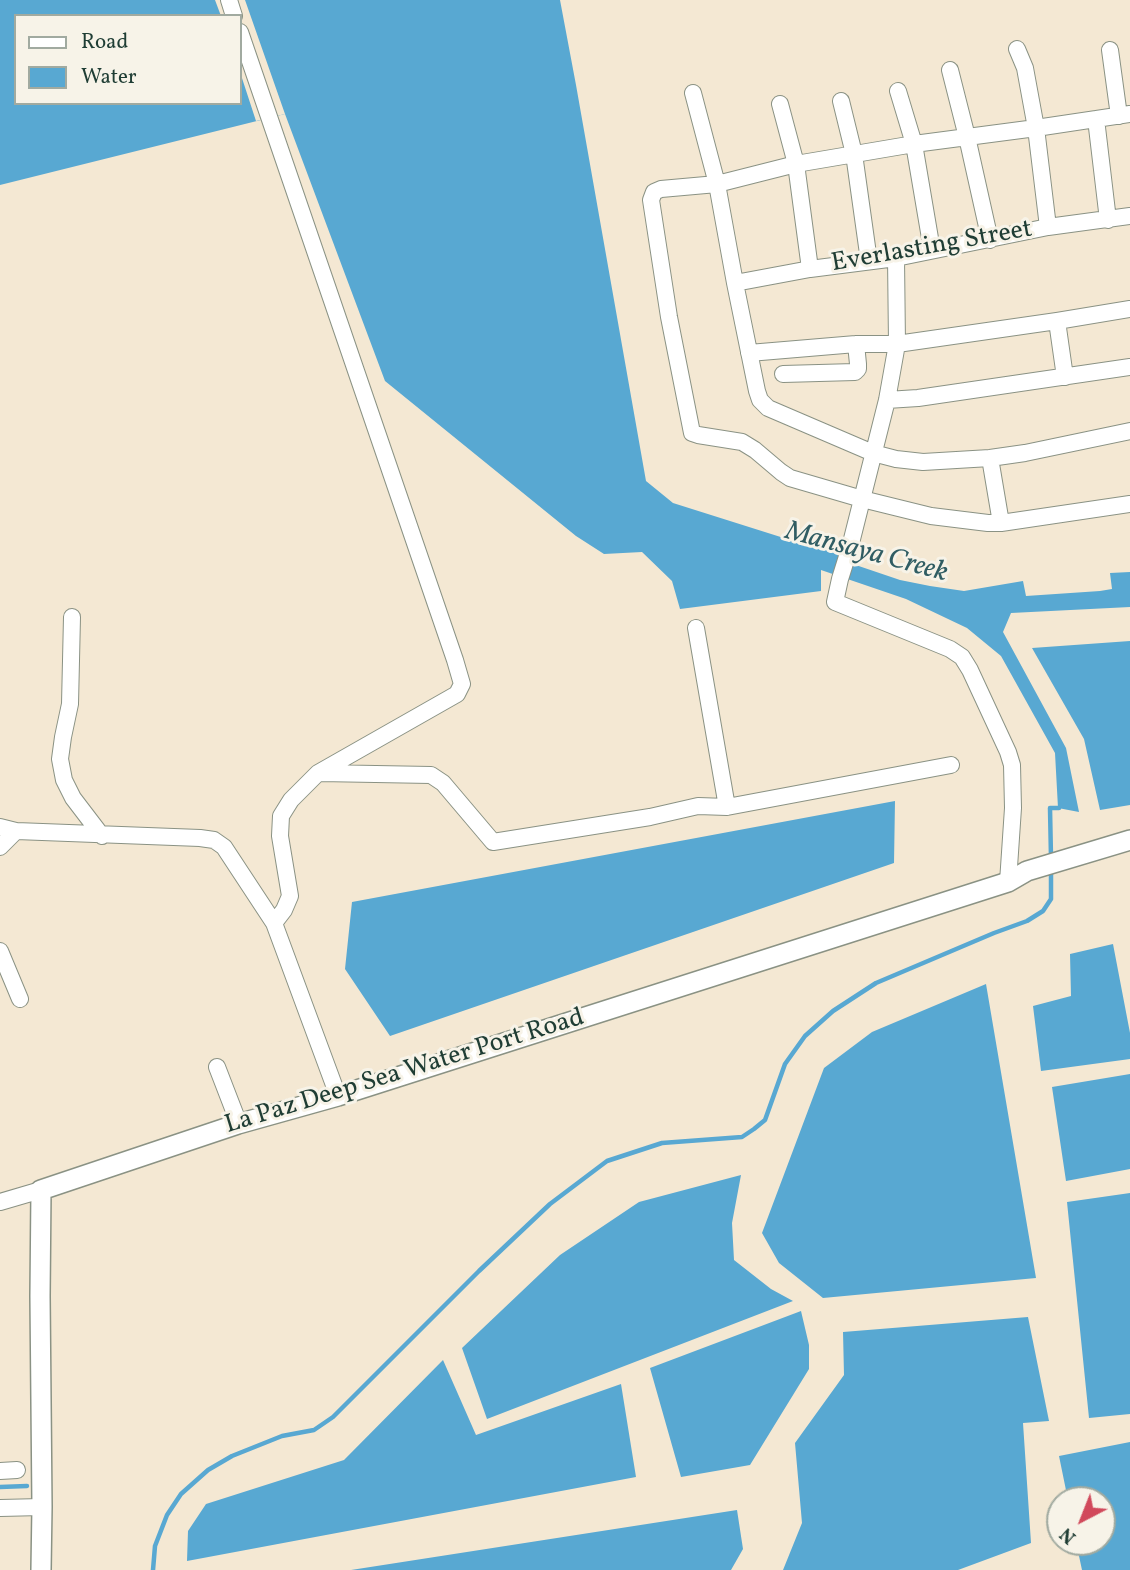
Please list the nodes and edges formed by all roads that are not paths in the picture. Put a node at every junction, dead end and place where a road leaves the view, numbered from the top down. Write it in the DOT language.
graph roads {
  1 [pos="242,38"];
  2 [pos="1017,49"];
  3 [pos="1110,50"];
  4 [pos="950,70"];
  5 [pos="898,92"];
  6 [pos="693,93"];
  7 [pos="841,101"];
  8 [pos="779,104"];
  9 [pos="1124,115"];
  10 [pos="1096,119"];
  11 [pos="1036,128"];
  12 [pos="967,137"];
  13 [pos="914,144"];
  14 [pos="854,154"];
  15 [pos="796,164"];
  16 [pos="717,184"];
  17 [pos="1130,216"];
  18 [pos="1108,220"];
  19 [pos="1048,227"];
  20 [pos="990,240"];
  21 [pos="932,250"];
  22 [pos="896,258"];
  23 [pos="869,261"];
  24 [pos="810,269"];
  25 [pos="735,283"];
  26 [pos="1130,309"];
  27 [pos="1057,321"];
  28 [pos="856,344"];
  29 [pos="897,344"];
  30 [pos="749,353"];
  31 [pos="1130,367"];
  32 [pos="783,374"];
  33 [pos="1065,377"];
  34 [pos="887,400"];
  35 [pos="1130,431"];
  36 [pos="873,453"];
  37 [pos="990,458"];
  38 [pos="862,499"];
  39 [pos="1130,504"];
  40 [pos="1001,523"];
  41 [pos="72,617"];
  42 [pos="696,628"];
  43 [pos="951,765"];
  44 [pos="317,773"];
  45 [pos="727,807"];
  46 [pos="8,829"];
  47 [pos="102,836"];
  48 [pos="1130,840"];
  49 [pos="0,847"];
  50 [pos="1008,882"];
  51 [pos="274,923"];
  52 [pos="0,951"];
  53 [pos="12,992"];
  54 [pos="217,1067"];
  55 [pos="338,1096"];
  56 [pos="239,1124"];
  57 [pos="41,1190"];
  58 [pos="0,1202"];
  59 [pos="17,1470"];
  60 [pos="0,1471"];
  61 [pos="43,1507"];
  62 [pos="0,1508"];
  63 [pos="41,1570"];
  1 -- 44 [label="street"];
  2 -- 11 [label="street"];
  3 -- 9 [label="street"];
  4 -- 12 [label="street"];
  5 -- 13 [label="street"];
  6 -- 16 [label="street"];
  7 -- 14 [label="street"];
  8 -- 15 [label="street"];
  9 -- 10 [label="street"];
  10 -- 11 [label="street"];
  10 -- 18 [label="street"];
  11 -- 12 [label="street"];
  11 -- 19 [label="street"];
  12 -- 13 [label="street"];
  12 -- 20 [label="street"];
  13 -- 14 [label="street"];
  13 -- 21 [label="street"];
  14 -- 15 [label="street"];
  14 -- 23 [label="street"];
  15 -- 16 [label="street"];
  15 -- 24 [label="street"];
  16 -- 25 [label="street"];
  16 -- 38 [label="street"];
  17 -- 18 [label="street, Everlasting Street"];
  18 -- 19 [label="street, Everlasting Street"];
  19 -- 20 [label="street, Everlasting Street"];
  20 -- 21 [label="street, Everlasting Street"];
  21 -- 22 [label="street, Everlasting Street"];
  22 -- 23 [label="street, Everlasting Street"];
  22 -- 29 [label="street"];
  23 -- 24 [label="street, Everlasting Street"];
  24 -- 25 [label="street, Everlasting Street"];
  25 -- 30 [label="street"];
  26 -- 27 [label="street"];
  27 -- 29 [label="street"];
  27 -- 33 [label="street"];
  28 -- 29 [label="street"];
  28 -- 30 [label="street"];
  28 -- 32 [label="street"];
  29 -- 34 [label="street"];
  30 -- 36 [label="street"];
  31 -- 33 [label="street"];
  33 -- 34 [label="street"];
  34 -- 36 [label="street"];
  35 -- 37 [label="street"];
  36 -- 37 [label="street"];
  36 -- 38 [label="street"];
  37 -- 40 [label="street"];
  38 -- 40 [label="street"];
  38 -- 50 [label="street"];
  39 -- 40 [label="street"];
  41 -- 47 [label="street"];
  42 -- 45 [label="street"];
  43 -- 45 [label="street"];
  44 -- 45 [label="street"];
  44 -- 51 [label="street"];
  46 -- 47 [label="street"];
  46 -- 49 [label="street"];
  47 -- 51 [label="street"];
  48 -- 50 [label="main road, La Paz Deep Sea Water Port Road"];
  50 -- 55 [label="main road, La Paz Deep Sea Water Port Road"];
  51 -- 55 [label="street"];
  52 -- 53 [label="street"];
  54 -- 56 [label="street"];
  55 -- 56 [label="main road, La Paz Deep Sea Water Port Road"];
  56 -- 57 [label="main road, La Paz Deep Sea Water Port Road"];
  57 -- 58 [label="street"];
  57 -- 61 [label="main road"];
  59 -- 60 [label="street"];
  61 -- 62 [label="street"];
  61 -- 63 [label="main road"];
}
